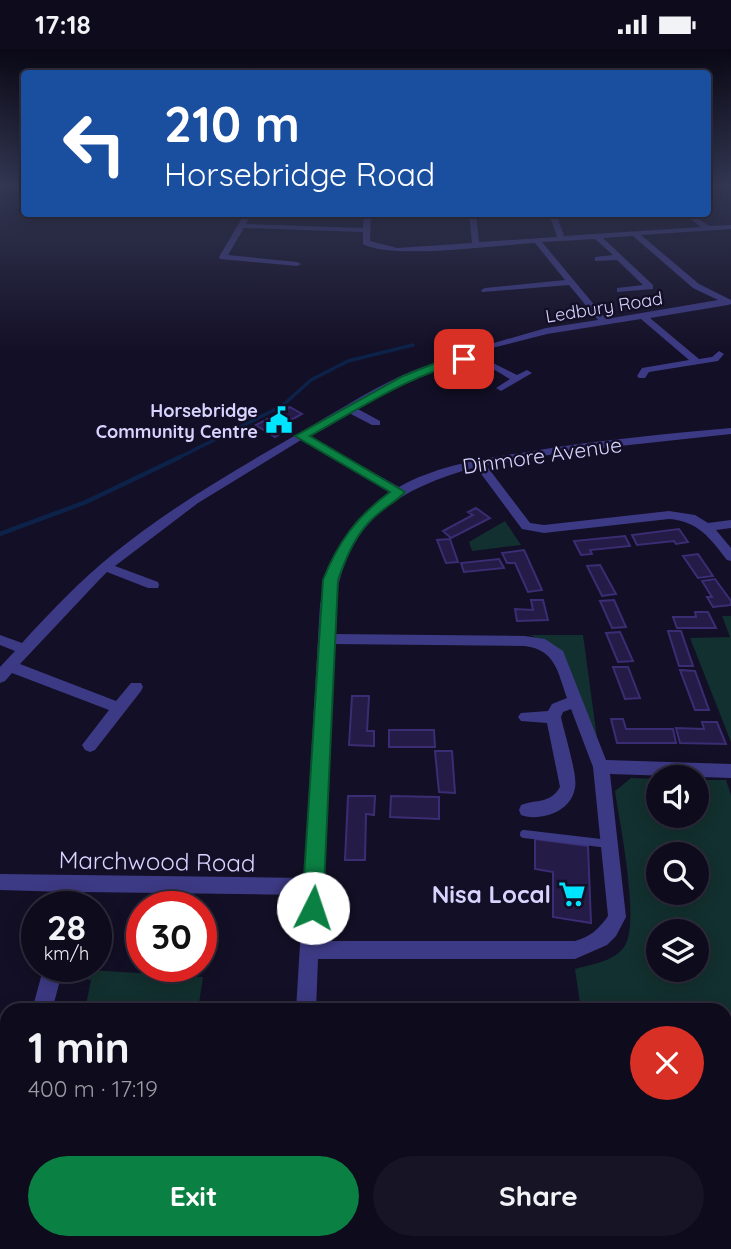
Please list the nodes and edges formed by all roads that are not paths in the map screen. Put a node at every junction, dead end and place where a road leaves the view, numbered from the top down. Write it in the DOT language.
graph roads {
  1 [pos="232,241"];
  2 [pos="366,241"];
  3 [pos="475,241"];
  4 [pos="537,241"];
  5 [pos="602,241"];
  6 [pos="643,241"];
  7 [pos="476,246"];
  8 [pos="619,257"];
  9 [pos="598,259"];
  10 [pos="297,264"];
  11 [pos="570,282"];
  12 [pos="620,289"];
  13 [pos="484,290"];
  14 [pos="728,302"];
  15 [pos="643,316"];
  16 [pos="604,322"];
  17 [pos="483,349"];
  18 [pos="696,362"];
  19 [pos="728,362"];
  20 [pos="632,367"];
  21 [pos="501,388"];
  22 [pos="350,409"];
  23 [pos="376,423"];
  24 [pos="731,431"];
  25 [pos="301,436"];
  26 [pos="478,462"];
  27 [pos="399,492"];
  28 [pos="731,524"];
  29 [pos="706,527"];
  30 [pos="731,557"];
  31 [pos="106,567"];
  32 [pos="153,585"];
  33 [pos="325,639"];
  34 [pos="0,640"];
  35 [pos="25,649"];
  36 [pos="5,672"];
  37 [pos="136,687"];
  38 [pos="576,701"];
  39 [pos="119,708"];
  40 [pos="526,717"];
  41 [pos="553,717"];
  42 [pos="90,745"];
  43 [pos="601,767"];
  44 [pos="731,772"];
  45 [pos="527,810"];
  46 [pos="524,834"];
  47 [pos="609,844"];
  48 [pos="0,882"];
  49 [pos="77,885"];
  50 [pos="314,887"];
  51 [pos="75,891"];
  52 [pos="310,950"];
  53 [pos="50,982"];
  54 [pos="44,1003"];
  55 [pos="306,1003"];
  1 -- 10 [label="street"];
  2 -- 7 [label="street"];
  3 -- 7 [label="street"];
  4 -- 7 [label="street"];
  4 -- 11 [label="street"];
  5 -- 8 [label="street"];
  6 -- 14 [label="street"];
  8 -- 9 [label="street"];
  8 -- 12 [label="street"];
  11 -- 13 [label="street"];
  11 -- 16 [label="street"];
  14 -- 15 [label="street, Ledbury Road"];
  15 -- 16 [label="street, Ledbury Road"];
  15 -- 18 [label="street"];
  16 -- 17 [label="street, Ledbury Road"];
  18 -- 19 [label="street"];
  18 -- 20 [label="street"];
  21 -- 22 [label="street"];
  22 -- 23 [label="street"];
  22 -- 25 [label="street"];
  24 -- 26 [label="street, Dinmore Avenue"];
  25 -- 27 [label="street"];
  25 -- 31 [label="street"];
  26 -- 27 [label="street, Dinmore Avenue"];
  26 -- 29 [label="street"];
  27 -- 33 [label="street, Dinmore Avenue"];
  28 -- 29 [label="street"];
  29 -- 30 [label="street"];
  31 -- 32 [label="street"];
  31 -- 35 [label="street"];
  33 -- 38 [label="street"];
  33 -- 50 [label="street, Dinmore Avenue"];
  34 -- 35 [label="street"];
  35 -- 36 [label="street"];
  36 -- 39 [label="street"];
  37 -- 39 [label="street"];
  38 -- 41 [label="street"];
  38 -- 43 [label="street"];
  39 -- 42 [label="street"];
  40 -- 41 [label="street"];
  41 -- 45 [label="street"];
  43 -- 44 [label="street"];
  43 -- 47 [label="street"];
  46 -- 47 [label="lane"];
  47 -- 52 [label="street"];
  48 -- 49 [label="street, Marchwood Road"];
  49 -- 50 [label="street, Marchwood Road"];
  49 -- 51 [label="street"];
  50 -- 52 [label="street, Dinmore Avenue"];
  52 -- 55 [label="street, Dinmore Avenue"];
  53 -- 54 [label="street"];
}
